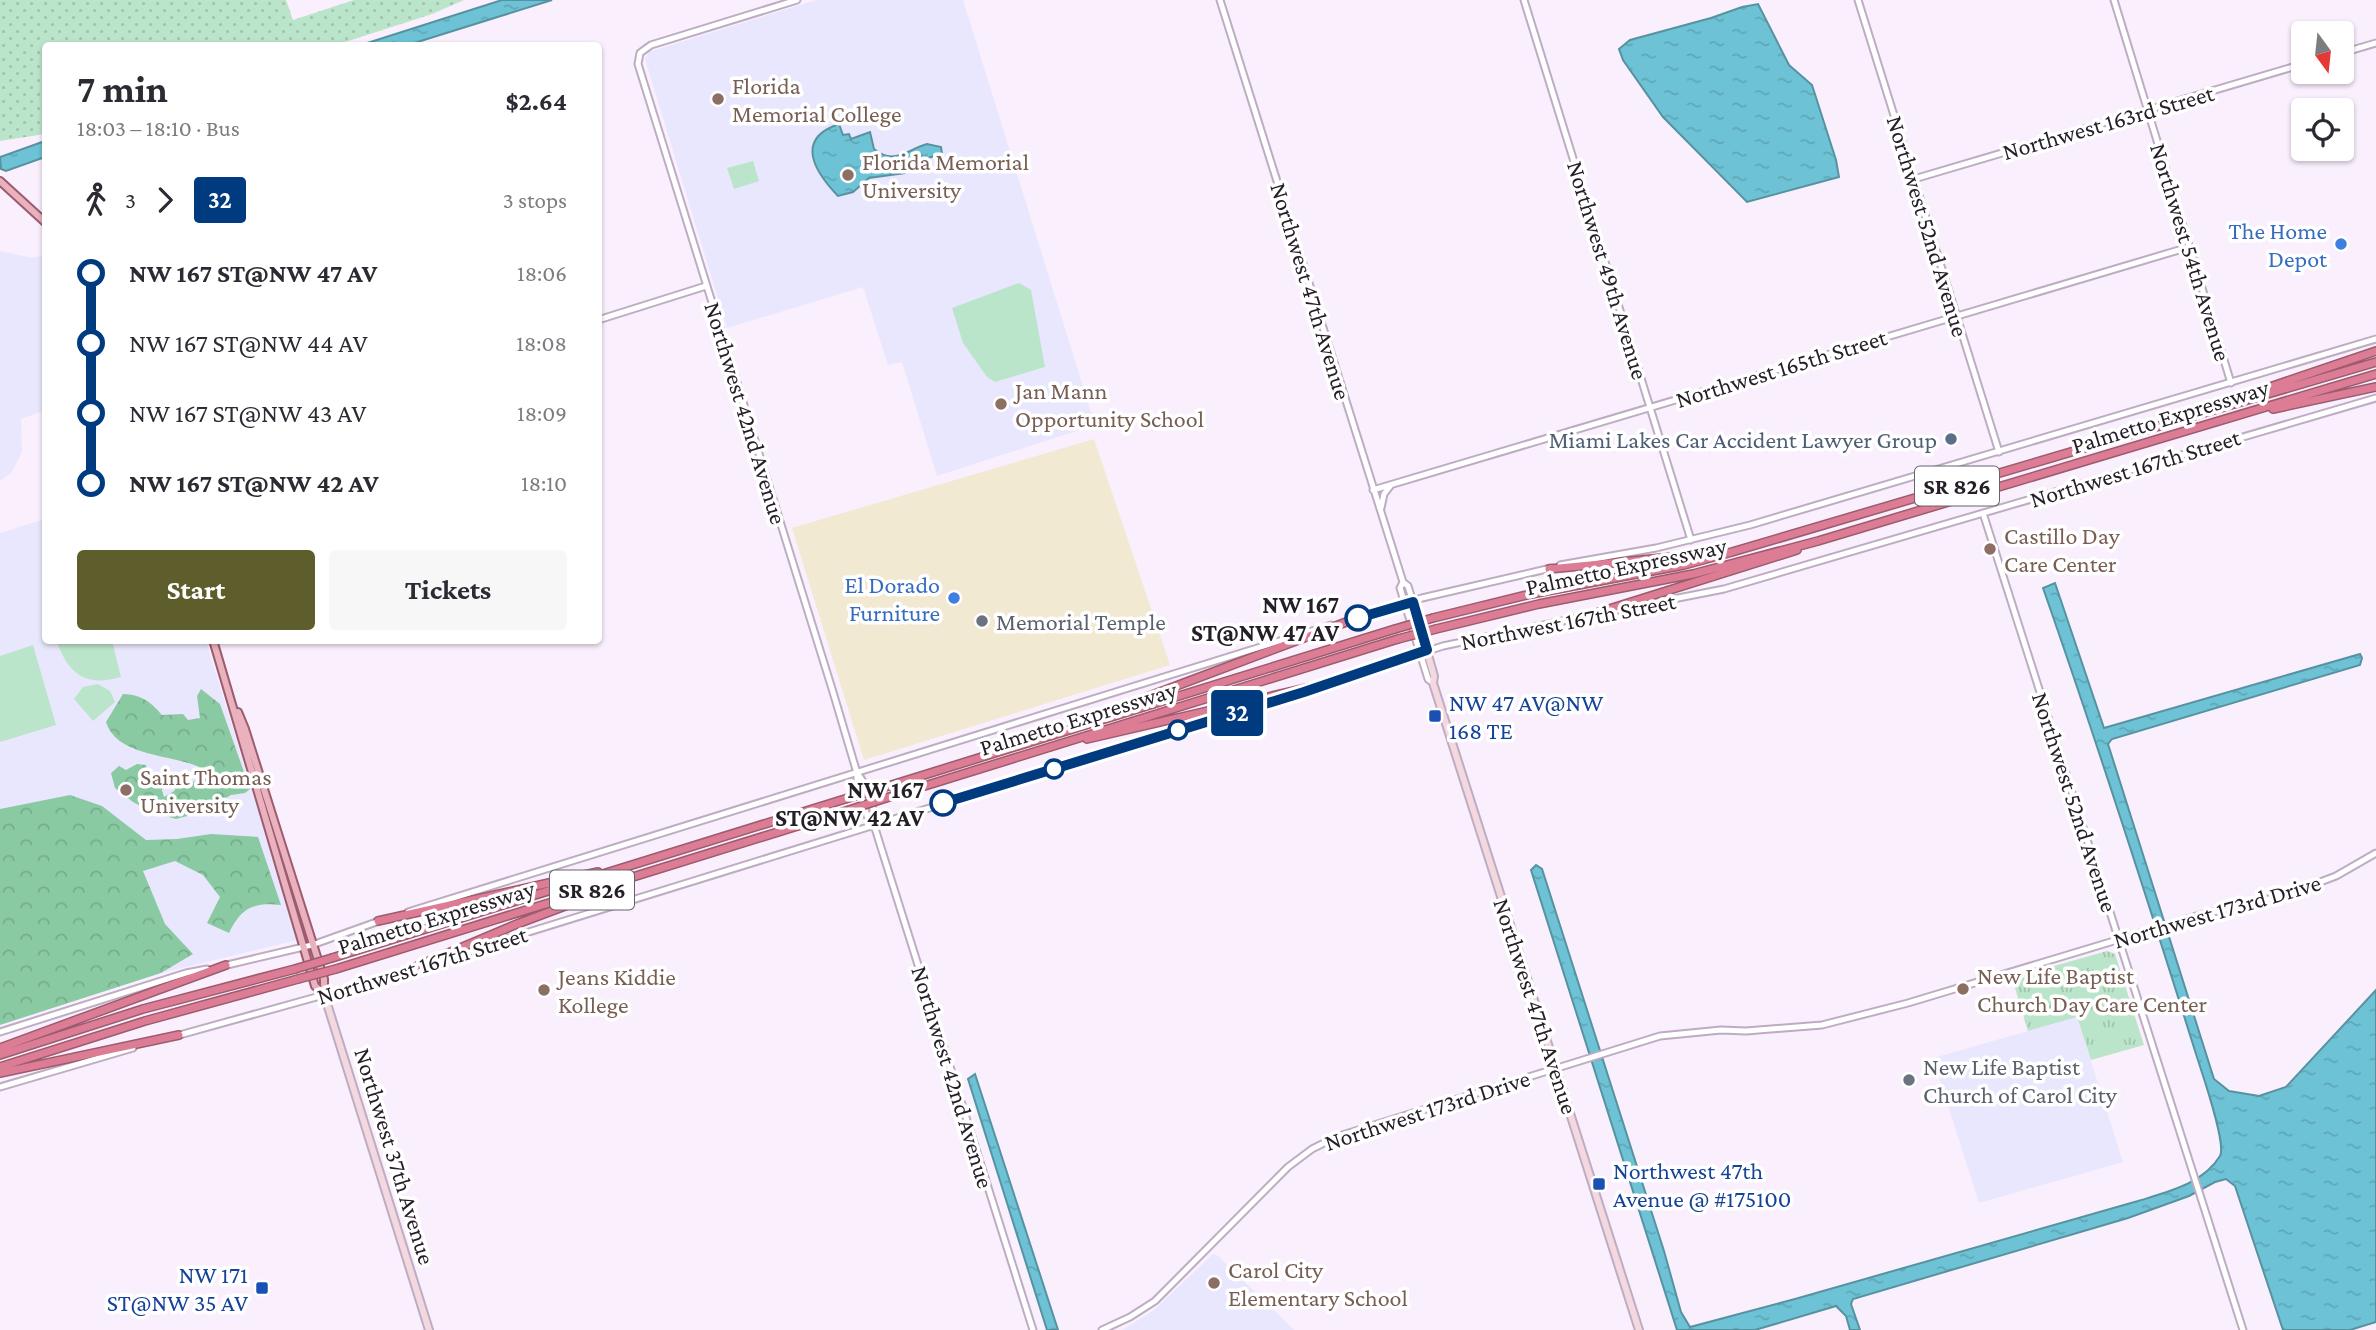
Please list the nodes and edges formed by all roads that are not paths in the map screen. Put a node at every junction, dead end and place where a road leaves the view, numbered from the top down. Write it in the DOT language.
graph roads {
  1 [pos="797,0"];
  2 [pos="1220,0"];
  3 [pos="1524,0"];
  4 [pos="1858,0"];
  5 [pos="2114,0"];
  6 [pos="2376,43"];
  7 [pos="2354,49"];
  8 [pos="2291,68"];
  9 [pos="2147,110"];
  10 [pos="1913,179"];
  11 [pos="0,181"];
  12 [pos="42,219"];
  13 [pos="2189,247"];
  14 [pos="706,286"];
  15 [pos="1956,316"];
  16 [pos="602,319"];
  17 [pos="2376,339"];
  18 [pos="2376,351"];
  19 [pos="2376,362"];
  20 [pos="2376,374"];
  21 [pos="2231,383"];
  22 [pos="2376,387"];
  23 [pos="2376,398"];
  24 [pos="1650,407"];
  25 [pos="2255,411"];
  26 [pos="2182,420"];
  27 [pos="1999,452"];
  28 [pos="1391,484"];
  29 [pos="1373,490"];
  30 [pos="1983,513"];
  31 [pos="1381,514"];
  32 [pos="1691,540"];
  33 [pos="1818,541"];
  34 [pos="1732,552"];
  35 [pos="1549,569"];
  36 [pos="1403,582"];
  37 [pos="1413,602"];
  38 [pos="1404,605"];
  39 [pos="1587,616"];
  40 [pos="1349,621"];
  41 [pos="215,644"];
  42 [pos="1427,650"];
  43 [pos="1419,654"];
  44 [pos="1328,683"];
  45 [pos="1433,683"];
  46 [pos="231,698"];
  47 [pos="1053,734"];
  48 [pos="1066,742"];
  49 [pos="857,773"];
  50 [pos="874,825"];
  51 [pos="2376,853"];
  52 [pos="620,869"];
  53 [pos="657,870"];
  54 [pos="378,921"];
  55 [pos="2119,939"];
  56 [pos="312,945"];
  57 [pos="304,947"];
  58 [pos="226,965"];
  59 [pos="396,975"];
  60 [pos="324,994"];
  61 [pos="0,1032"];
  62 [pos="179,1035"];
  63 [pos="0,1048"];
  64 [pos="0,1055"];
  65 [pos="0,1067"];
  66 [pos="1556,1068"];
  67 [pos="0,1073"];
  68 [pos="0,1087"];
  69 [pos="429,1330"];
  70 [pos="1033,1330"];
  71 [pos="1102,1330"];
  72 [pos="1639,1330"];
  73 [pos="2243,1330"];
  1 -- 14 [label="street, Northwest 42nd Avenue"];
  2 -- 29 [label="street, Northwest 47th Avenue"];
  3 -- 24 [label="street, Northwest 49th Avenue"];
  4 -- 10 [label="street, Northwest 52nd Avenue"];
  5 -- 9 [label="street, Northwest 54th Avenue"];
  6 -- 7 [label="street"];
  8 -- 9 [label="street, Northwest 163rd Street"];
  9 -- 10 [label="street, Northwest 163rd Street"];
  9 -- 13 [label="street, Northwest 54th Avenue"];
  10 -- 15 [label="street, Northwest 52nd Avenue"];
  11 -- 12 [label="main road"];
  13 -- 15 [label="street, Northwest 165th Street"];
  13 -- 21 [label="street, Northwest 54th Avenue"];
  14 -- 16 [label="street"];
  14 -- 49 [label="street, Northwest 42nd Avenue"];
  15 -- 24 [label="street, Northwest 165th Street"];
  15 -- 27 [label="street, Northwest 52nd Avenue"];
  17 -- 21 [label="street"];
  18 -- 26 [label="highway"];
  19 -- 26 [label="highway, Palmetto Expressway / SR 826"];
  20 -- 25 [label="highway, Palmetto Expressway / SR 826"];
  21 -- 27 [label="street"];
  22 -- 25 [label="highway"];
  23 -- 30 [label="street, Northwest 167th Street"];
  24 -- 28 [label="street, Northwest 165th Street"];
  24 -- 32 [label="street, Northwest 49th Avenue"];
  25 -- 33 [label="highway, Palmetto Expressway / SR 826"];
  26 -- 34 [label="highway, Palmetto Expressway / SR 826"];
  27 -- 32 [label="street"];
  28 -- 29 [label="street, Northwest 165th Street"];
  28 -- 31 [label="street"];
  29 -- 31 [label="street, Northwest 47th Avenue"];
  30 -- 39 [label="street, Northwest 167th Street"];
  30 -- 55 [label="street, Northwest 52nd Avenue"];
  31 -- 36 [label="street, Northwest 47th Avenue"];
  32 -- 35 [label="street"];
  33 -- 39 [label="highway"];
  33 -- 48 [label="highway, Palmetto Expressway / SR 826, bridge"];
  34 -- 35 [label="highway"];
  34 -- 47 [label="highway, Palmetto Expressway / SR 826, bridge"];
  35 -- 37 [label="street"];
  36 -- 37 [label="street, Northwest 47th Avenue"];
  36 -- 38 [label="street, Northwest 47th Avenue"];
  37 -- 38 [label="street"];
  37 -- 42 [label="main road, Northwest 47th Avenue"];
  38 -- 40 [label="street"];
  38 -- 43 [label="street, Northwest 47th Avenue"];
  39 -- 42 [label="street, Northwest 167th Street"];
  40 -- 47 [label="highway"];
  40 -- 49 [label="street"];
  41 -- 46 [label="main road, Northwest 37th Avenue"];
  42 -- 43 [label="street, Northwest 167th Street"];
  42 -- 45 [label="main road, Northwest 47th Avenue"];
  43 -- 44 [label="street, Northwest 167th Street"];
  43 -- 45 [label="street, Northwest 47th Avenue"];
  44 -- 48 [label="highway"];
  44 -- 50 [label="street, Northwest 167th Street"];
  45 -- 66 [label="main road, Northwest 47th Avenue"];
  46 -- 56 [label="main road, Northwest 37th Avenue"];
  46 -- 57 [label="main road, Northwest 37th Avenue"];
  47 -- 52 [label="highway, Palmetto Expressway / SR 826, bridge"];
  48 -- 53 [label="highway, Palmetto Expressway / SR 826, bridge"];
  49 -- 50 [label="street, Northwest 42nd Avenue"];
  49 -- 54 [label="street"];
  50 -- 59 [label="street, Northwest 167th Street"];
  50 -- 70 [label="street, Northwest 42nd Avenue"];
  51 -- 55 [label="street, Northwest 173rd Drive"];
  52 -- 54 [label="highway"];
  52 -- 64 [label="highway, Palmetto Expressway / SR 826, bridge"];
  53 -- 59 [label="highway"];
  53 -- 65 [label="highway, Palmetto Expressway / SR 826, bridge"];
  54 -- 56 [label="street"];
  55 -- 66 [label="street, Northwest 173rd Drive"];
  55 -- 73 [label="street, Northwest 52nd Avenue"];
  56 -- 57 [label="street"];
  56 -- 60 [label="main road, Northwest 37th Avenue"];
  57 -- 58 [label="street"];
  57 -- 60 [label="main road, Northwest 37th Avenue"];
  58 -- 61 [label="street"];
  58 -- 63 [label="highway"];
  59 -- 60 [label="street, Northwest 167th Street"];
  60 -- 62 [label="street, Northwest 167th Street"];
  60 -- 69 [label="main road, Northwest 37th Avenue"];
  62 -- 67 [label="highway"];
  62 -- 68 [label="street, Northwest 167th Street"];
  66 -- 71 [label="street, Northwest 173rd Drive"];
  66 -- 72 [label="main road, Northwest 47th Avenue"];
}
